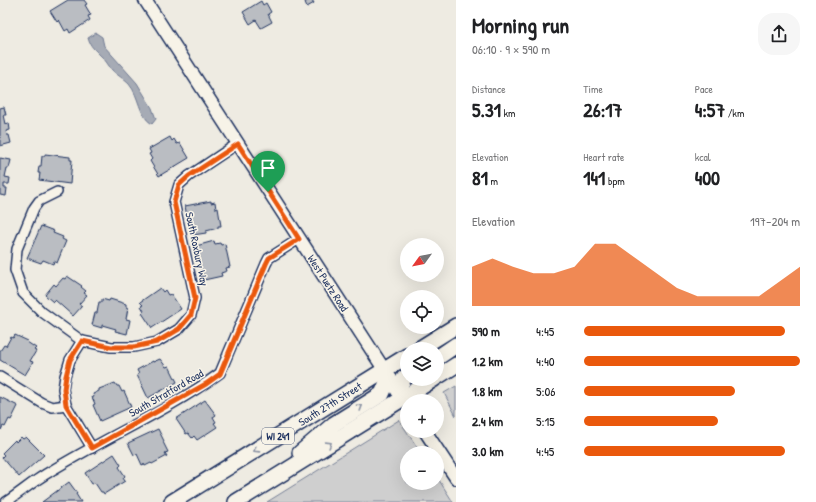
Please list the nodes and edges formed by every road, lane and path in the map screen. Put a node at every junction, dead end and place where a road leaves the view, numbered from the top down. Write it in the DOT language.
graph roads {
  1 [pos="145,0"];
  2 [pos="238,144"];
  3 [pos="57,192"];
  4 [pos="299,239"];
  5 [pos="456,326"];
  6 [pos="82,341"];
  7 [pos="430,342"];
  8 [pos="456,345"];
  9 [pos="444,353"];
  10 [pos="456,365"];
  11 [pos="444,373"];
  12 [pos="400,376"];
  13 [pos="0,377"];
  14 [pos="396,388"];
  15 [pos="66,405"];
  16 [pos="430,438"];
  17 [pos="92,448"];
  18 [pos="456,478"];
  19 [pos="264,484"];
  20 [pos="6,502"];
  21 [pos="172,502"];
  22 [pos="236,502"];
  1 -- 2 [label="street, West Puetz Road"];
  2 -- 4 [label="street, West Puetz Road"];
  2 -- 6 [label="street, South Roxbury Way"];
  3 -- 6 [label="street, South Roxbury Way"];
  4 -- 14 [label="street, West Puetz Road"];
  4 -- 17 [label="street, South Stratford Road"];
  5 -- 7 [label="main road"];
  6 -- 15 [label="street"];
  8 -- 9 [label="main road"];
  10 -- 11 [label="main road"];
  12 -- 14 [label="main road, South 27th Street / WI 241"];
  13 -- 15 [label="street"];
  19 -- 14 [label="main road, South 27th Street / WI 241, one-way"];
  19 -- 14 [label="main road, one-way"];
  14 -- 21 [label="main road, South 27th Street / WI 241, one-way"];
  15 -- 17 [label="street"];
  16 -- 18 [label="street"];
  17 -- 20 [label="street, South Stratford Road"];
  19 -- 22 [label="main road, South 27th Street / WI 241"];
}
